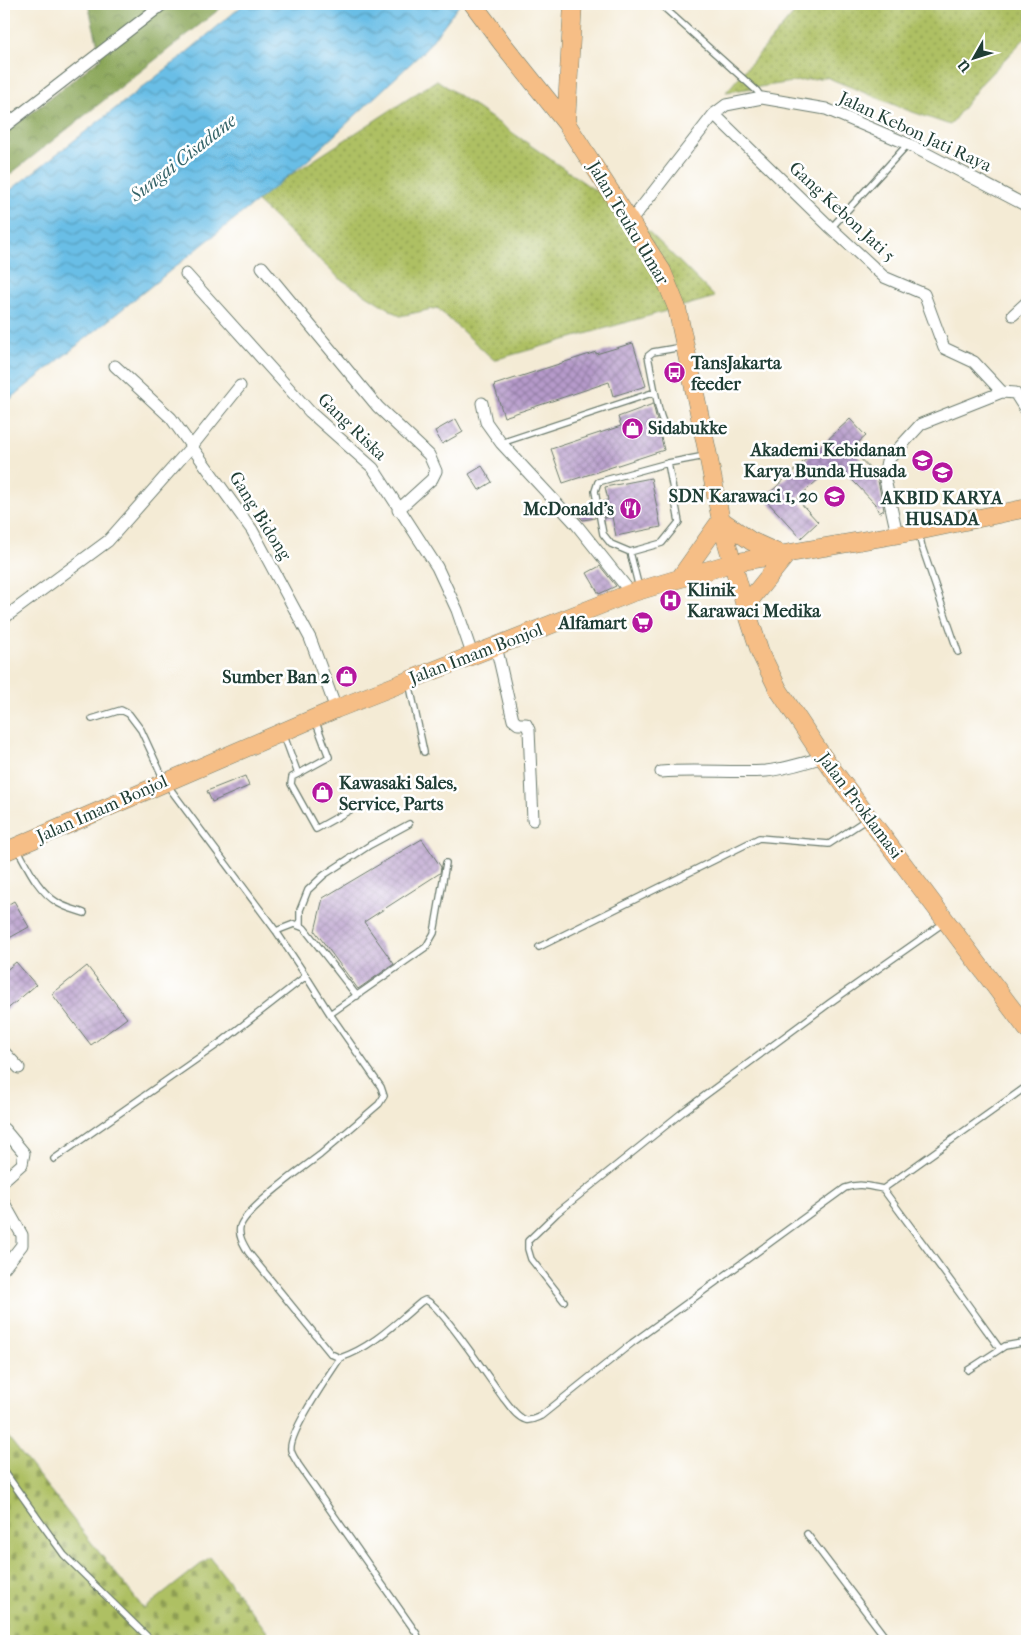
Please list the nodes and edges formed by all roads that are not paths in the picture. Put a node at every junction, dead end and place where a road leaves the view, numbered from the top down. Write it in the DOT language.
graph roads {
  1 [pos="163,4"];
  2 [pos="473,4"];
  3 [pos="572,4"];
  4 [pos="660,4"];
  5 [pos="762,98"];
  6 [pos="714,114"];
  7 [pos="566,123"];
  8 [pos="5,125"];
  9 [pos="908,144"];
  10 [pos="1027,206"];
  11 [pos="630,222"];
  12 [pos="831,228"];
  13 [pos="262,267"];
  14 [pos="186,274"];
  15 [pos="1027,302"];
  16 [pos="1013,315"];
  17 [pos="685,347"];
  18 [pos="115,366"];
  19 [pos="240,386"];
  20 [pos="655,392"];
  21 [pos="1002,392"];
  22 [pos="482,403"];
  23 [pos="1027,412"];
  24 [pos="702,425"];
  25 [pos="501,443"];
  26 [pos="192,446"];
  27 [pos="708,455"];
  28 [pos="668,463"];
  29 [pos="1027,508"];
  30 [pos="398,510"];
  31 [pos="721,520"];
  32 [pos="918,531"];
  33 [pos="897,534"];
  34 [pos="630,552"];
  35 [pos="784,555"];
  36 [pos="732,563"];
  37 [pos="680,578"];
  38 [pos="635,592"];
  39 [pos="745,606"];
  40 [pos="4,618"];
  41 [pos="496,646"];
  42 [pos="958,652"];
  43 [pos="472,654"];
  44 [pos="409,680"];
  45 [pos="336,709"];
  46 [pos="315,718"];
  47 [pos="92,719"];
  48 [pos="282,732"];
  49 [pos="424,752"];
  50 [pos="823,758"];
  51 [pos="661,772"];
  52 [pos="298,774"];
  53 [pos="165,782"];
  54 [pos="359,805"];
  55 [pos="868,818"];
  56 [pos="533,820"];
  57 [pos="410,824"];
  58 [pos="10,850"];
  59 [pos="446,863"];
  60 [pos="84,912"];
  61 [pos="946,921"];
  62 [pos="300,925"];
  63 [pos="276,931"];
  64 [pos="539,947"];
  65 [pos="306,976"];
  66 [pos="357,996"];
  67 [pos="330,1014"];
  68 [pos="1027,1029"];
  69 [pos="4,1052"];
  70 [pos="19,1068"];
  71 [pos="1023,1089"];
  72 [pos="4,1129"];
  73 [pos="54,1159"];
  74 [pos="4,1180"];
  75 [pos="883,1189"];
  76 [pos="4,1203"];
  77 [pos="4,1268"];
  78 [pos="564,1301"];
  79 [pos="1027,1342"];
  80 [pos="1000,1349"];
  81 [pos="340,1358"];
  82 [pos="968,1370"];
  83 [pos="4,1471"];
  84 [pos="807,1534"];
  85 [pos="152,1641"];
  86 [pos="415,1641"];
  87 [pos="888,1641"];
  1 -- 8 [label="street"];
  2 -- 7 [label="main road, Jalan Teuku Umar"];
  3 -- 7 [label="main road"];
  4 -- 5 [label="lane"];
  5 -- 6 [label="street, Jalan Kebon Jati Raya"];
  5 -- 9 [label="street, Jalan Kebon Jati Raya"];
  6 -- 11 [label="street, Jalan Kebon Jati Raya"];
  6 -- 12 [label="street, Gang Kebon Jati 5"];
  7 -- 11 [label="main road, Jalan Teuku Umar"];
  9 -- 10 [label="street, Jalan Kebon Jati Raya"];
  9 -- 12 [label="lane"];
  11 -- 17 [label="main road, Jalan Teuku Umar"];
  12 -- 21 [label="street, Gang Kebon Jati 5"];
  13 -- 30 [label="street"];
  14 -- 30 [label="street, Gang Riska"];
  15 -- 16 [label="street"];
  17 -- 20 [label="lane"];
  17 -- 24 [label="main road, Jalan Teuku Umar"];
  18 -- 26 [label="street, Gang Bidong"];
  19 -- 26 [label="street"];
  20 -- 24 [label="lane"];
  20 -- 25 [label="lane"];
  21 -- 23 [label="street, Gang Kebon Jati 5"];
  21 -- 33 [label="street"];
  22 -- 25 [label="street"];
  24 -- 27 [label="main road, Jalan Teuku Umar"];
  25 -- 38 [label="street"];
  26 -- 40 [label="street"];
  26 -- 45 [label="street, Gang Bidong"];
  27 -- 28 [label="lane"];
  27 -- 31 [label="main road, Jalan Teuku Umar"];
  28 -- 34 [label="lane"];
  28 -- 34 [label="lane"];
  29 -- 32 [label="main road, Jalan Imam Bonjol"];
  30 -- 43 [label="street, Gang Riska"];
  31 -- 35 [label="main road"];
  31 -- 36 [label="main road, Jalan Teuku Umar"];
  31 -- 37 [label="main road"];
  32 -- 33 [label="main road, Jalan Imam Bonjol"];
  32 -- 42 [label="lane"];
  33 -- 35 [label="main road, Jalan Imam Bonjol"];
  34 -- 38 [label="lane"];
  35 -- 36 [label="main road, Jalan Imam Bonjol"];
  35 -- 39 [label="main road"];
  36 -- 37 [label="main road, Jalan Imam Bonjol"];
  36 -- 39 [label="main road, Jalan Proklamasi"];
  37 -- 38 [label="main road, Jalan Imam Bonjol"];
  38 -- 41 [label="main road, Jalan Imam Bonjol"];
  39 -- 50 [label="main road, Jalan Proklamasi"];
  41 -- 43 [label="main road, Jalan Imam Bonjol"];
  41 -- 56 [label="street"];
  43 -- 44 [label="main road, Jalan Imam Bonjol"];
  44 -- 45 [label="main road, Jalan Imam Bonjol"];
  44 -- 49 [label="lane"];
  45 -- 46 [label="main road, Jalan Imam Bonjol"];
  46 -- 48 [label="main road, Jalan Imam Bonjol"];
  46 -- 52 [label="lane"];
  47 -- 53 [label="lane"];
  48 -- 52 [label="lane"];
  48 -- 53 [label="main road, Jalan Imam Bonjol"];
  50 -- 51 [label="street"];
  50 -- 55 [label="main road, Jalan Proklamasi"];
  52 -- 54 [label="lane"];
  53 -- 58 [label="main road, Jalan Imam Bonjol"];
  53 -- 63 [label="lane"];
  55 -- 61 [label="main road, Jalan Proklamasi"];
  55 -- 64 [label="lane"];
  57 -- 62 [label="lane"];
  58 -- 60 [label="lane"];
  59 -- 66 [label="lane"];
  61 -- 68 [label="main road, Jalan Proklamasi"];
  61 -- 78 [label="lane"];
  62 -- 63 [label="lane"];
  62 -- 66 [label="lane"];
  63 -- 65 [label="lane"];
  65 -- 67 [label="lane"];
  65 -- 73 [label="lane"];
  66 -- 67 [label="lane"];
  67 -- 81 [label="lane"];
  69 -- 70 [label="street"];
  71 -- 75 [label="lane"];
  72 -- 74 [label="street"];
  75 -- 80 [label="lane"];
  75 -- 81 [label="lane"];
  76 -- 77 [label="street"];
  79 -- 80 [label="lane"];
  80 -- 82 [label="lane"];
  81 -- 86 [label="lane"];
  83 -- 85 [label="lane"];
  84 -- 87 [label="lane"];
}
